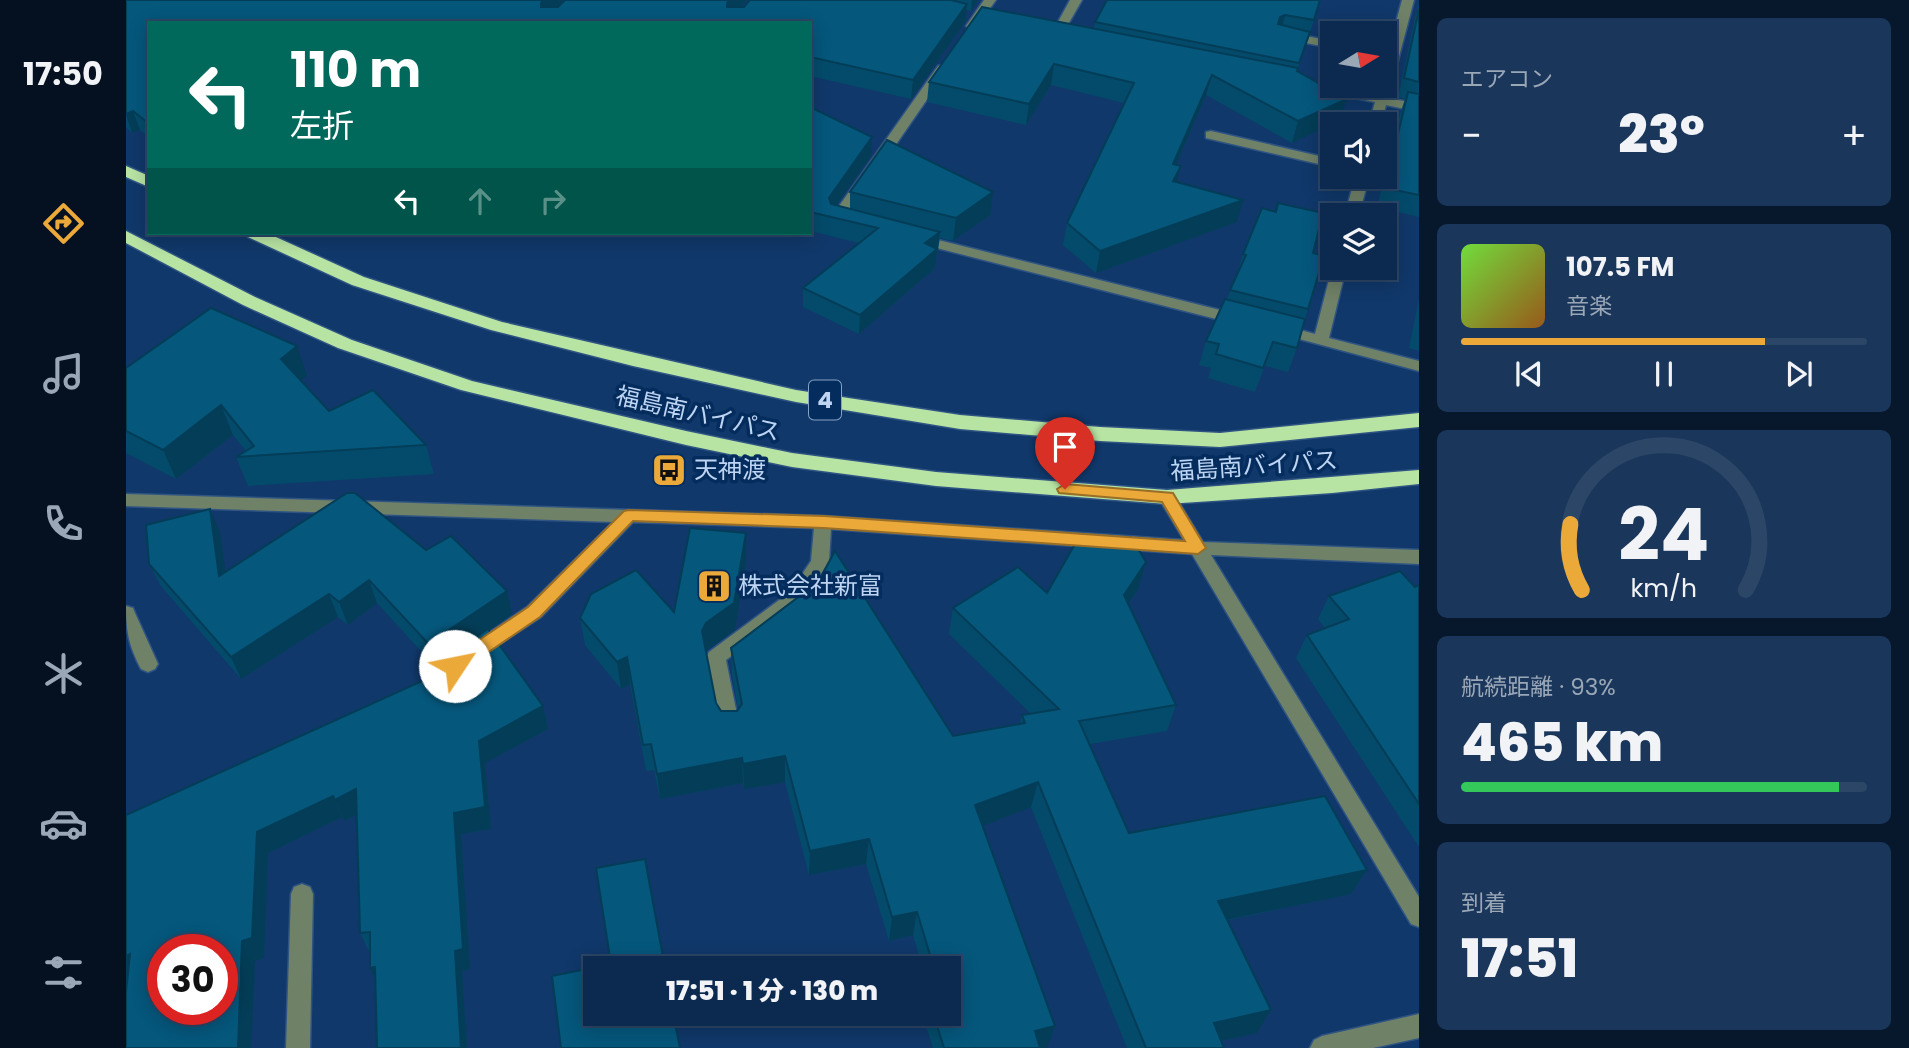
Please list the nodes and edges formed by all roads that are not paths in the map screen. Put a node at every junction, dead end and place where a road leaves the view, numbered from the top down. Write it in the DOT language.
graph roads {
  1 [pos="990,0"];
  2 [pos="1076,0"];
  3 [pos="1408,0"];
  4 [pos="1044,31"];
  5 [pos="1397,31"];
  6 [pos="1058,33"];
  7 [pos="1281,35"];
  8 [pos="1071,36"];
  9 [pos="1320,43"];
  10 [pos="1300,83"];
  11 [pos="1380,100"];
  12 [pos="1419,108"];
  13 [pos="1378,112"];
  14 [pos="1211,135"];
  15 [pos="1320,160"];
  16 [pos="126,171"];
  17 [pos="147,181"];
  18 [pos="864,226"];
  19 [pos="258,235"];
  20 [pos="126,236"];
  21 [pos="905,236"];
  22 [pos="1336,280"];
  23 [pos="1321,340"];
  24 [pos="1419,366"];
  25 [pos="1419,420"];
  26 [pos="1419,477"];
  27 [pos="1167,497"];
  28 [pos="126,500"];
  29 [pos="629,516"];
  30 [pos="824,522"];
  31 [pos="1198,548"];
  32 [pos="1419,556"];
  33 [pos="126,613"];
  34 [pos="148,664"];
  35 [pos="455,666"];
  36 [pos="730,729"];
  37 [pos="302,894"];
  38 [pos="1419,917"];
  39 [pos="1419,1026"];
  40 [pos="299,1048"];
  41 [pos="1322,1048"];
  1 -- 18 [label="street"];
  2 -- 6 [label="street"];
  3 -- 5 [label="street"];
  4 -- 6 [label="street"];
  6 -- 8 [label="street"];
  7 -- 9 [label="street"];
  10 -- 11 [label="street"];
  11 -- 12 [label="street"];
  11 -- 13 [label="street"];
  14 -- 15 [label="street"];
  16 -- 17 [label="highway"];
  19 -- 25 [label="highway, 福島南バイパス / 4"];
  20 -- 27 [label="highway, 福島南バイパス"];
  21 -- 23 [label="street"];
  22 -- 23 [label="street"];
  23 -- 24 [label="street"];
  26 -- 27 [label="highway, 福島南バイパス"];
  27 -- 31 [label="street"];
  28 -- 29 [label="street"];
  29 -- 30 [label="street"];
  29 -- 35 [label="street"];
  30 -- 31 [label="street"];
  30 -- 36 [label="street"];
  31 -- 32 [label="street"];
  31 -- 38 [label="street"];
  33 -- 34 [label="street"];
  37 -- 40 [label="street"];
  39 -- 41 [label="street"];
}
